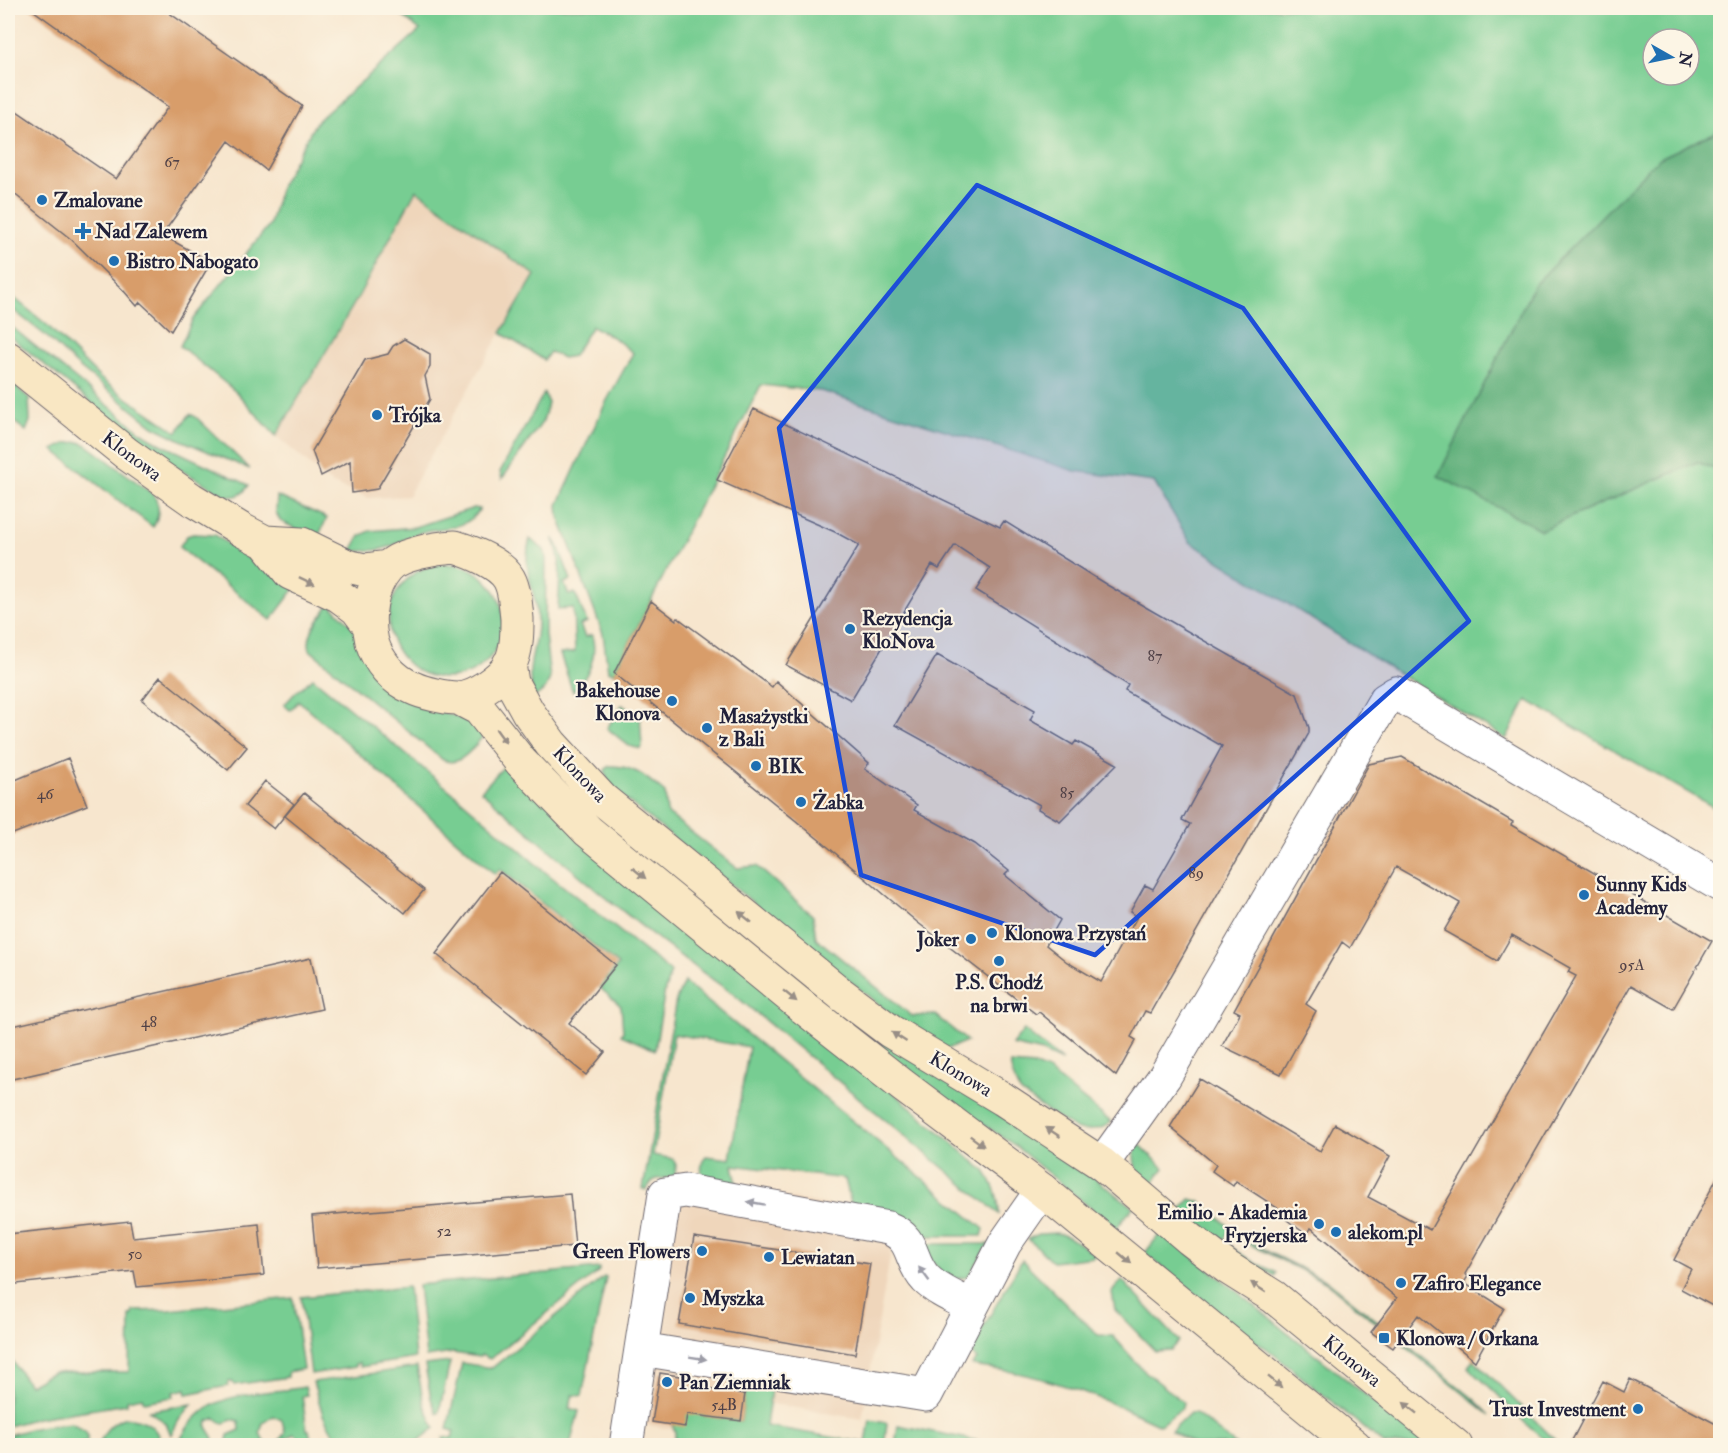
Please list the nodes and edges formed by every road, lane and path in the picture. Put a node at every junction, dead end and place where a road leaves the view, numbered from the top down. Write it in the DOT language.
graph roads {
  1 [pos="8,358"];
  2 [pos="265,542"];
  3 [pos="387,567"];
  4 [pos="369,625"];
  5 [pos="510,664"];
  6 [pos="458,698"];
  7 [pos="1720,885"];
  8 [pos="1102,1164"];
  9 [pos="1042,1190"];
  10 [pos="971,1306"];
  11 [pos="640,1349"];
  12 [pos="626,1446"];
  13 [pos="1355,1446"];
  14 [pos="1456,1446"];
  1 -- 2 [label="street, Klonowa"];
  2 -- 3 [label="street"];
  2 -- 4 [label="street, one-way"];
  3 -- 4 [label="street"];
  3 -- 5 [label="street"];
  4 -- 6 [label="street"];
  5 -- 6 [label="street"];
  8 -- 5 [label="street, Klonowa, one-way"];
  6 -- 9 [label="street, Klonowa, one-way"];
  7 -- 8 [label="street"];
  14 -- 8 [label="street, Klonowa, one-way"];
  9 -- 10 [label="street"];
  9 -- 13 [label="street, Klonowa, one-way"];
  11 -- 10 [label="street, one-way"];
  10 -- 11 [label="street, one-way"];
  11 -- 12 [label="street"];
}
